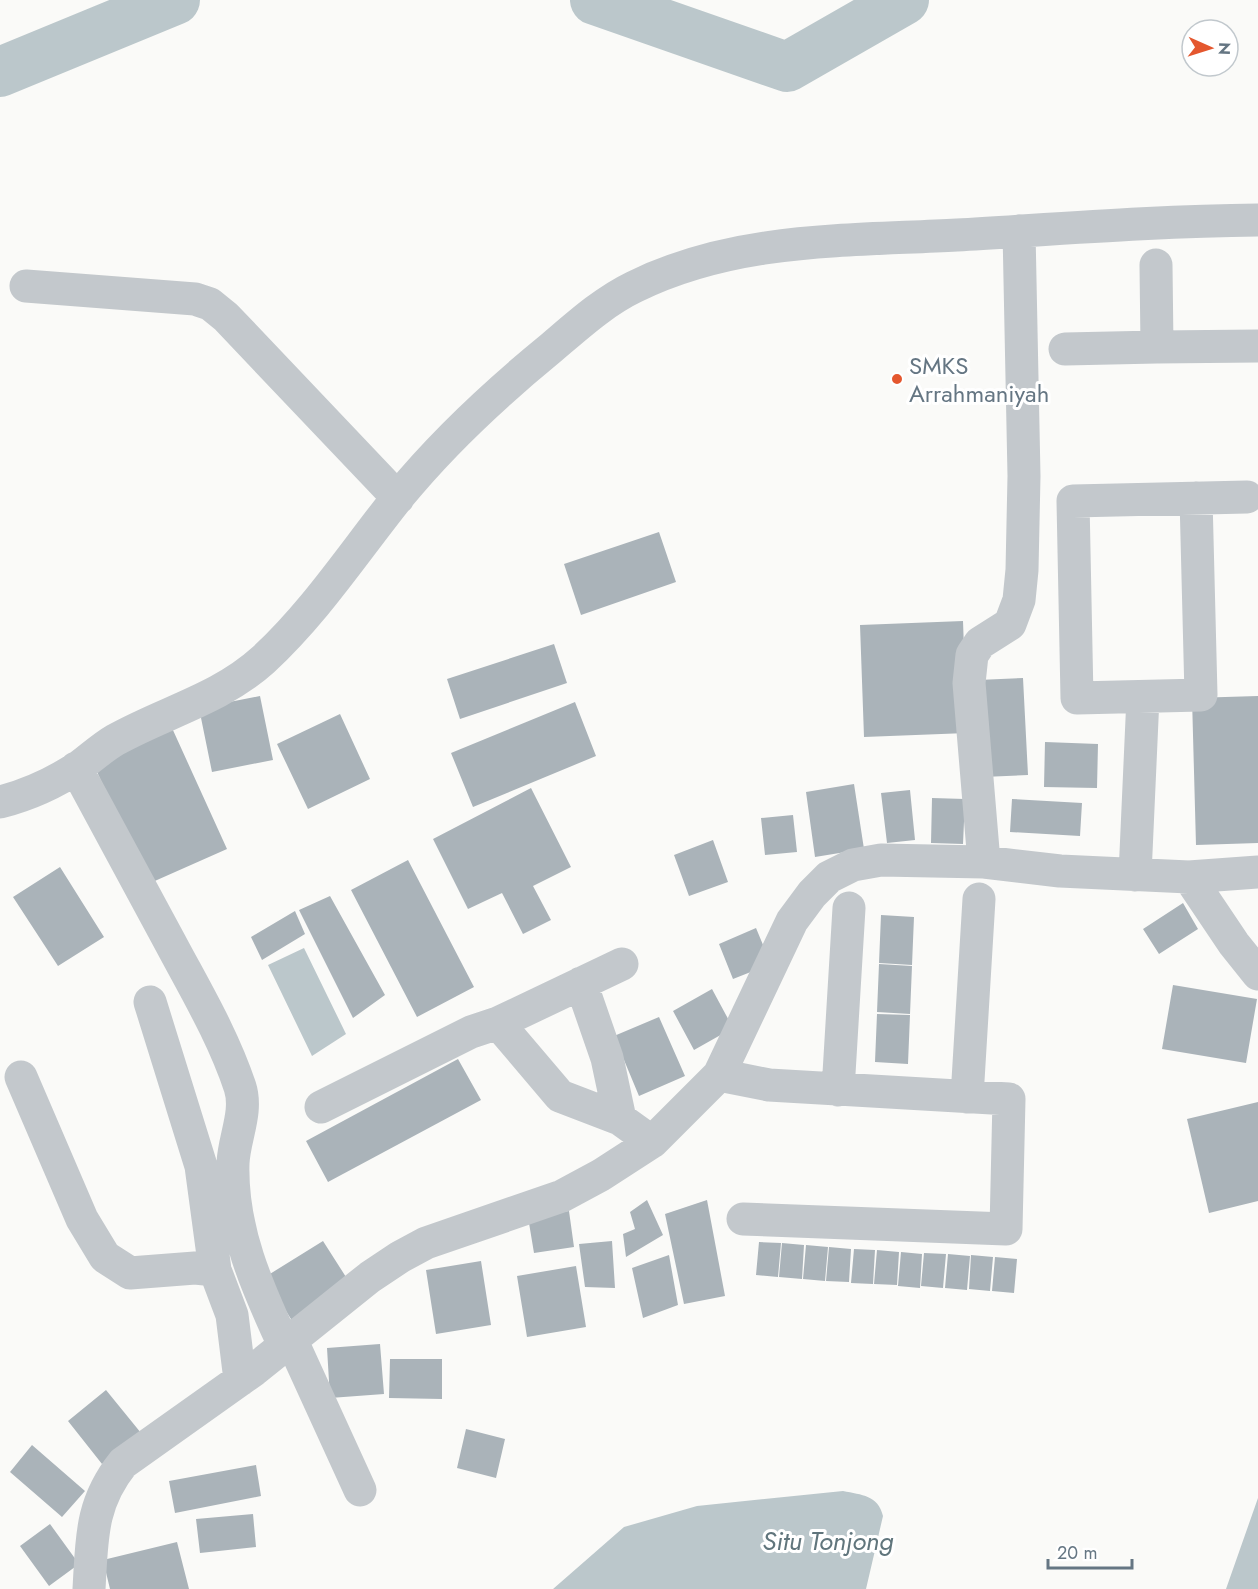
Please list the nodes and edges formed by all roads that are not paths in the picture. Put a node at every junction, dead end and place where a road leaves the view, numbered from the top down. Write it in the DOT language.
graph roads {
  1 [pos="1258,220"];
  2 [pos="1019,231"];
  3 [pos="1156,265"];
  4 [pos="26,286"];
  5 [pos="1258,346"];
  6 [pos="1157,347"];
  7 [pos="1065,349"];
  8 [pos="1246,497"];
  9 [pos="398,498"];
  10 [pos="1197,498"];
  11 [pos="1023,501"];
  12 [pos="1073,501"];
  13 [pos="1143,697"];
  14 [pos="76,768"];
  15 [pos="2,793"];
  16 [pos="984,862"];
  17 [pos="1258,872"];
  18 [pos="1136,875"];
  19 [pos="1189,877"];
  20 [pos="978,899"];
  21 [pos="849,909"];
  22 [pos="622,964"];
  23 [pos="1258,974"];
  24 [pos="581,982"];
  25 [pos="150,1002"];
  26 [pos="498,1023"];
  27 [pos="719,1076"];
  28 [pos="21,1077"];
  29 [pos="838,1090"];
  30 [pos="967,1097"];
  31 [pos="321,1107"];
  32 [pos="620,1119"];
  33 [pos="652,1142"];
  34 [pos="742,1220"];
  35 [pos="215,1270"];
  36 [pos="288,1342"];
  37 [pos="240,1380"];
  38 [pos="360,1490"];
  39 [pos="88,1589"];
  1 -- 2 [label="street"];
  2 -- 9 [label="street"];
  2 -- 11 [label="street"];
  3 -- 6 [label="street"];
  4 -- 9 [label="street"];
  5 -- 6 [label="street"];
  6 -- 7 [label="street"];
  8 -- 10 [label="street"];
  9 -- 14 [label="street"];
  10 -- 12 [label="street"];
  10 -- 13 [label="street"];
  11 -- 12 [label="street"];
  11 -- 16 [label="street"];
  12 -- 13 [label="street"];
  13 -- 18 [label="street"];
  14 -- 15 [label="street"];
  14 -- 36 [label="street"];
  16 -- 18 [label="street"];
  16 -- 27 [label="street"];
  17 -- 19 [label="street"];
  18 -- 19 [label="street"];
  19 -- 23 [label="street"];
  20 -- 30 [label="street"];
  21 -- 29 [label="street"];
  22 -- 24 [label="street"];
  24 -- 26 [label="street"];
  24 -- 32 [label="street"];
  25 -- 35 [label="street"];
  26 -- 31 [label="street"];
  26 -- 32 [label="street"];
  27 -- 29 [label="street"];
  27 -- 33 [label="street"];
  28 -- 35 [label="street"];
  29 -- 30 [label="street"];
  30 -- 34 [label="street"];
  32 -- 33 [label="street"];
  33 -- 36 [label="street"];
  35 -- 37 [label="street"];
  36 -- 37 [label="street"];
  36 -- 38 [label="street"];
  37 -- 39 [label="street"];
}
